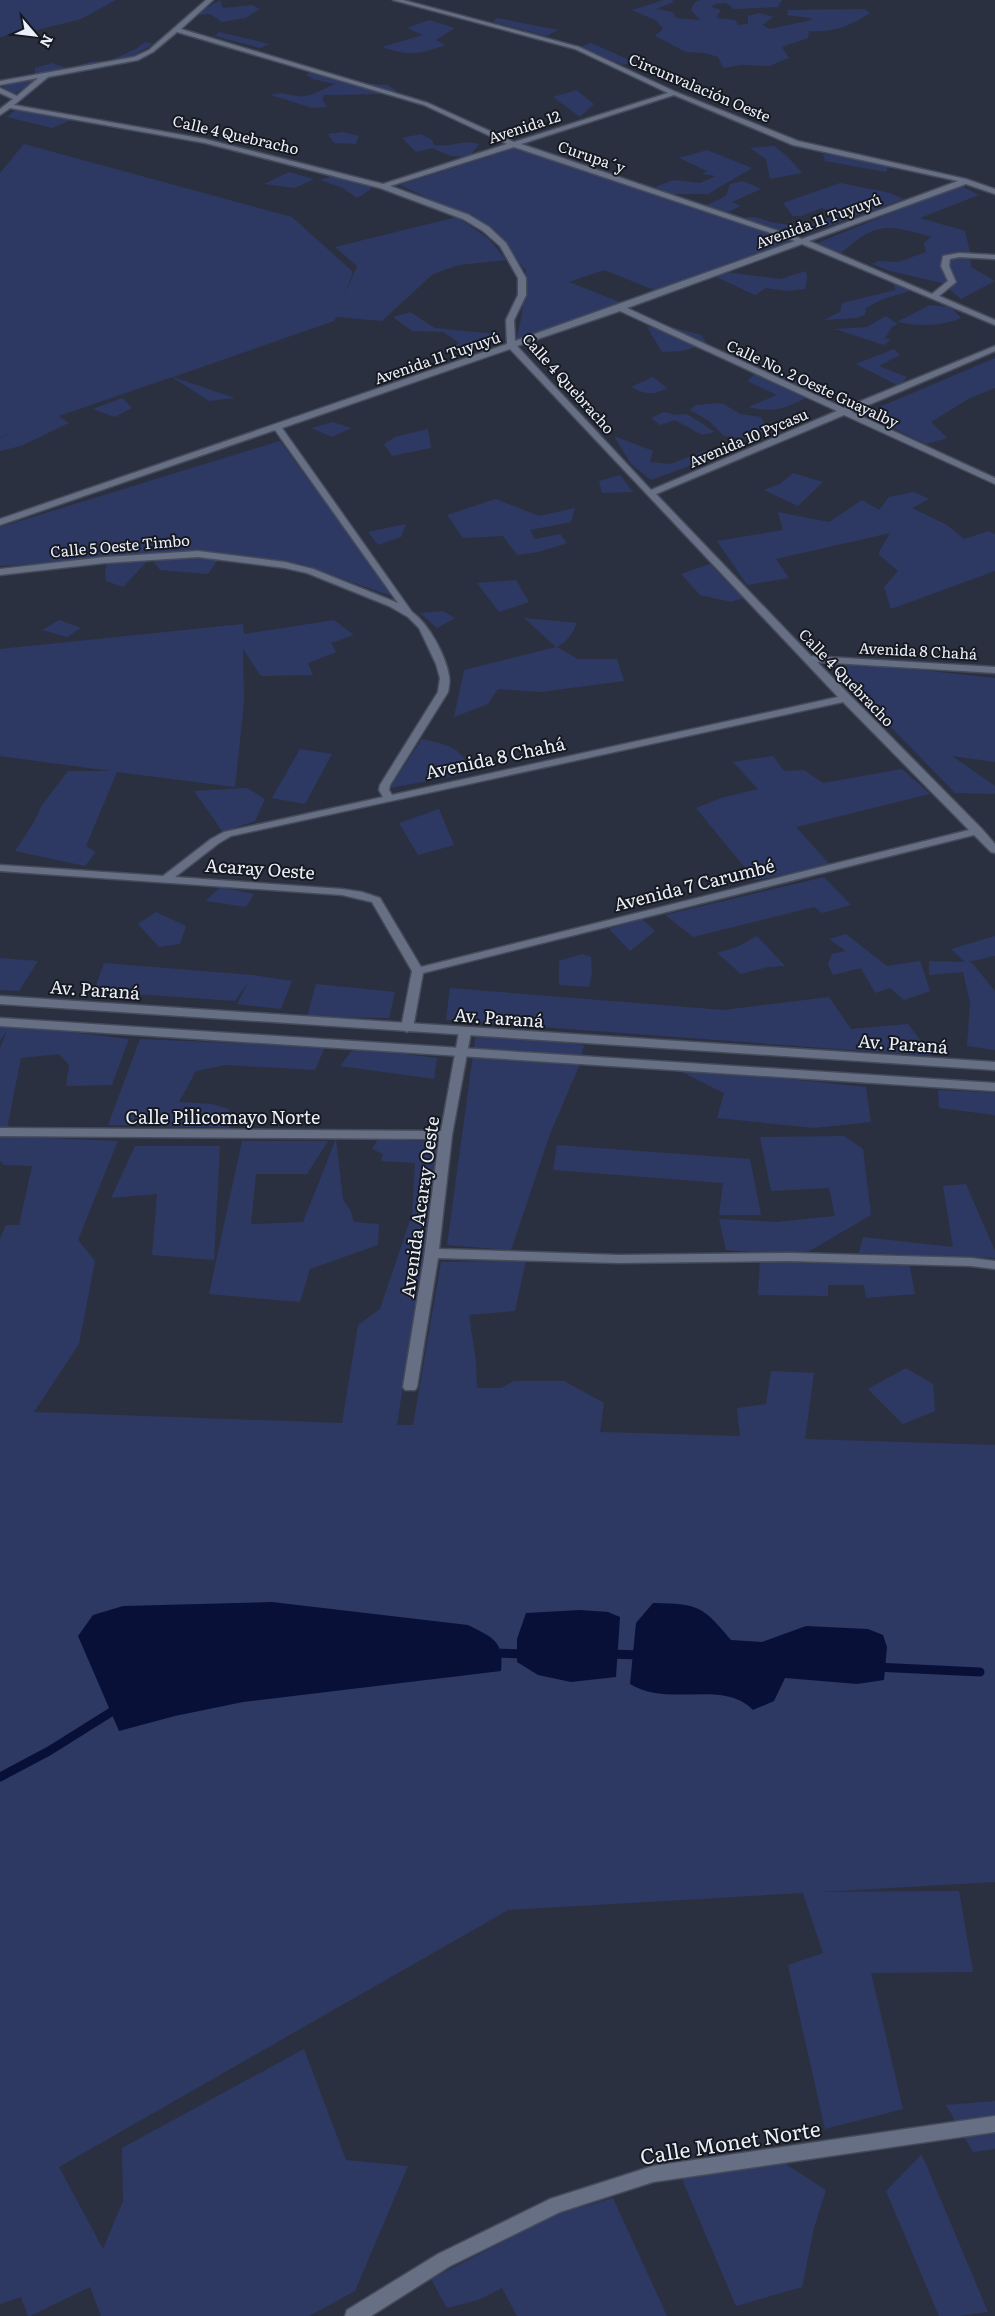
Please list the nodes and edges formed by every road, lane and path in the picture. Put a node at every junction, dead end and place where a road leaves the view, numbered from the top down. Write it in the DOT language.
graph roads {
  1 [pos="210,0"];
  2 [pos="396,0"];
  3 [pos="175,29"];
  4 [pos="46,75"];
  5 [pos="0,83"];
  6 [pos="0,90"];
  7 [pos="674,92"];
  8 [pos="18,99"];
  9 [pos="9,106"];
  10 [pos="0,113"];
  11 [pos="513,144"];
  12 [pos="966,181"];
  13 [pos="383,186"];
  14 [pos="995,192"];
  15 [pos="802,241"];
  16 [pos="995,257"];
  17 [pos="933,297"];
  18 [pos="620,308"];
  19 [pos="995,323"];
  20 [pos="511,346"];
  21 [pos="995,348"];
  22 [pos="842,412"];
  23 [pos="277,427"];
  24 [pos="995,481"];
  25 [pos="650,493"];
  26 [pos="0,522"];
  27 [pos="0,572"];
  28 [pos="411,616"];
  29 [pos="809,659"];
  30 [pos="995,670"];
  31 [pos="845,698"];
  32 [pos="389,798"];
  33 [pos="978,831"];
  34 [pos="994,847"];
  35 [pos="0,868"];
  36 [pos="166,879"];
  37 [pos="418,971"];
  38 [pos="0,1000"];
  39 [pos="0,1022"];
  40 [pos="406,1028"];
  41 [pos="466,1032"];
  42 [pos="462,1053"];
  43 [pos="995,1066"];
  44 [pos="995,1088"];
  45 [pos="0,1132"];
  46 [pos="446,1135"];
  47 [pos="432,1253"];
  48 [pos="995,1265"];
  49 [pos="410,1387"];
  50 [pos="995,2124"];
  51 [pos="354,2316"];
  1 -- 3 [label="street"];
  2 -- 7 [label="street, Circunvalación Oeste"];
  3 -- 4 [label="street"];
  3 -- 11 [label="street, Curupa´y"];
  4 -- 5 [label="street"];
  4 -- 8 [label="street"];
  6 -- 8 [label="street"];
  7 -- 11 [label="street, Avenida 12"];
  7 -- 12 [label="street, Circunvalación Oeste"];
  8 -- 9 [label="street"];
  9 -- 10 [label="street"];
  9 -- 13 [label="street, Calle 4 Quebracho"];
  11 -- 13 [label="street, Avenida 12"];
  11 -- 15 [label="street, Curupa´y"];
  12 -- 14 [label="street, Circunvalación Oeste"];
  12 -- 15 [label="street, Avenida 11 Tuyuyú"];
  13 -- 20 [label="street, Calle 4 Quebracho"];
  15 -- 17 [label="street, Curupa´y"];
  15 -- 18 [label="street, Avenida 11 Tuyuyú"];
  16 -- 17 [label="street"];
  17 -- 19 [label="street, Curupa´y"];
  18 -- 20 [label="street, Avenida 11 Tuyuyú"];
  18 -- 22 [label="street, Calle No. 2 Oeste Guayalby"];
  20 -- 23 [label="street, Avenida 11 Tuyuyú"];
  20 -- 25 [label="street, Calle 4 Quebracho"];
  21 -- 22 [label="street, Avenida 10 Pycasu"];
  22 -- 24 [label="street, Calle No. 2 Oeste Guayalby"];
  22 -- 25 [label="street, Avenida 10 Pycasu"];
  23 -- 26 [label="street, Avenida 11 Tuyuyú"];
  23 -- 28 [label="street"];
  25 -- 29 [label="street, Calle 4 Quebracho"];
  27 -- 28 [label="street, Calle 5 Oeste Timbo"];
  28 -- 32 [label="street, Calle 5 Oeste Timbo"];
  29 -- 30 [label="street, Avenida 8 Chahá"];
  29 -- 31 [label="street, Calle 4 Quebracho"];
  31 -- 32 [label="street, Avenida 8 Chahá"];
  31 -- 33 [label="street, Calle 4 Quebracho"];
  32 -- 36 [label="street, Avenida 8 Chahá"];
  33 -- 34 [label="street, Calle 4 Quebracho"];
  33 -- 37 [label="street, Avenida 7 Carumbé"];
  35 -- 36 [label="street, Acaray Oeste"];
  36 -- 37 [label="street, Acaray Oeste"];
  37 -- 40 [label="street"];
  38 -- 40 [label="street, Av. Paraná"];
  39 -- 42 [label="street"];
  40 -- 41 [label="street, Av. Paraná"];
  41 -- 42 [label="street, Avenida Acaray Oeste"];
  41 -- 43 [label="street, Av. Paraná"];
  42 -- 44 [label="street"];
  42 -- 46 [label="street, Avenida Acaray Oeste"];
  45 -- 46 [label="street, Calle Pilicomayo Norte"];
  46 -- 47 [label="street, Avenida Acaray Oeste"];
  47 -- 48 [label="street"];
  47 -- 49 [label="street, Avenida Acaray Oeste"];
  50 -- 51 [label="street, Calle Monet Norte"];
}
